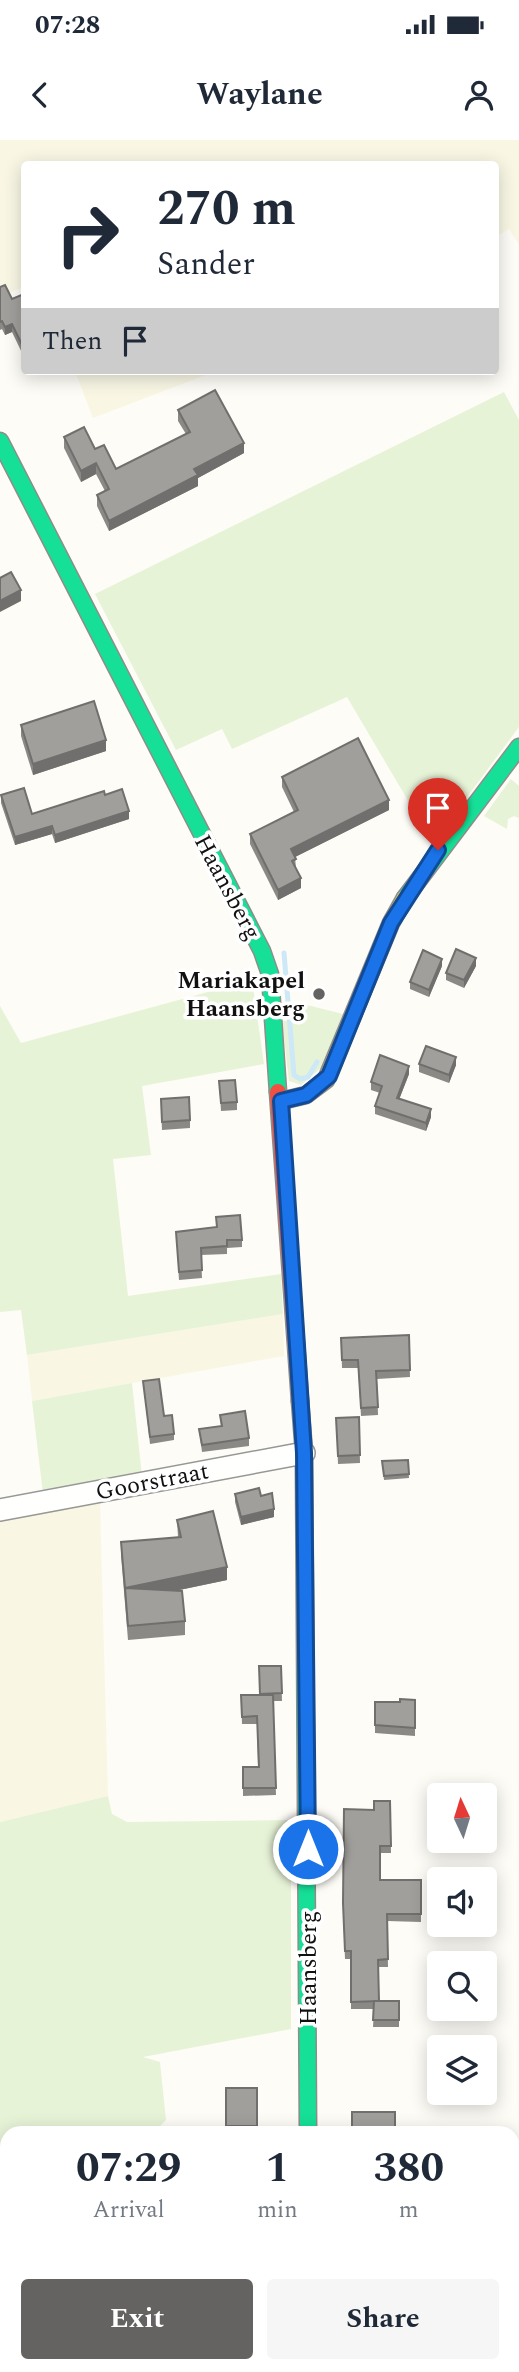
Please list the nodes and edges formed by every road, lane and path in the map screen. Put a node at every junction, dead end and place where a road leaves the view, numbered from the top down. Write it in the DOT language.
graph roads {
  1 [pos="0,441"];
  2 [pos="519,747"];
  3 [pos="281,1101"];
  4 [pos="304,1453"];
  5 [pos="0,1510"];
  6 [pos="308,2126"];
  1 -- 3 [label="street, Haansberg"];
  2 -- 3 [label="street"];
  3 -- 4 [label="street, Haansberg"];
  4 -- 5 [label="street, Goorstraat"];
  4 -- 6 [label="street, Haansberg"];
}
